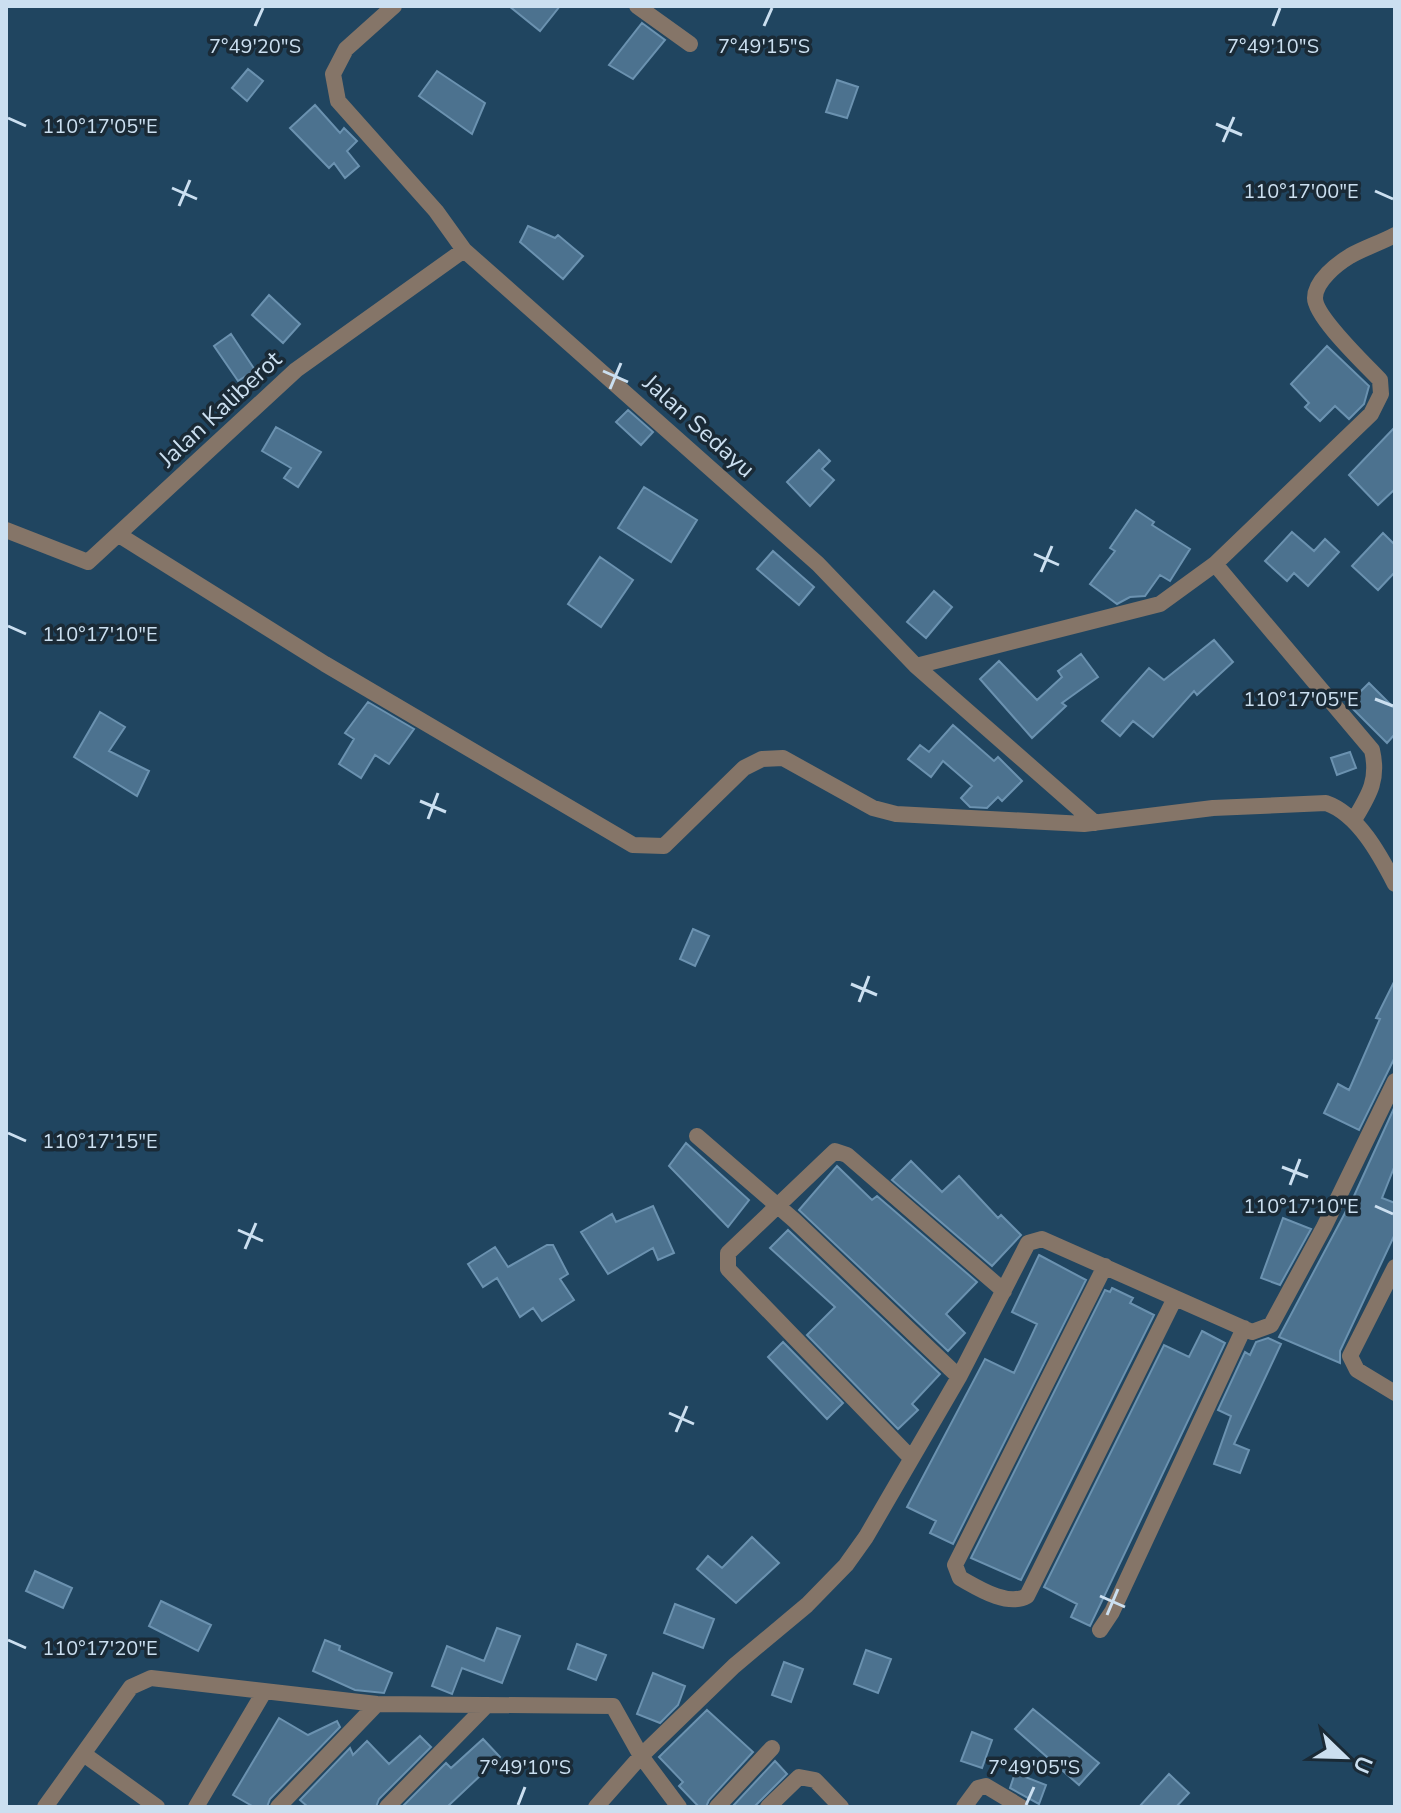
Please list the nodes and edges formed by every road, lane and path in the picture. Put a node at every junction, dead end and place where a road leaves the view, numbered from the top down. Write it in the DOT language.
graph roads {
  1 [pos="394,6"];
  2 [pos="637,6"];
  3 [pos="690,44"];
  4 [pos="1395,235"];
  5 [pos="464,250"];
  6 [pos="6,530"];
  7 [pos="119,535"];
  8 [pos="1215,564"];
  9 [pos="916,666"];
  10 [pos="1354,820"];
  11 [pos="1095,823"];
  12 [pos="1395,884"];
  13 [pos="1395,1081"];
  14 [pos="697,1136"];
  15 [pos="776,1206"];
  16 [pos="1105,1266"];
  17 [pos="1395,1267"];
  18 [pos="1391,1284"];
  19 [pos="1004,1291"];
  20 [pos="1175,1298"];
  21 [pos="1244,1328"];
  22 [pos="959,1377"];
  23 [pos="1395,1393"];
  24 [pos="911,1458"];
  25 [pos="1100,1630"];
  26 [pos="264,1692"];
  27 [pos="377,1704"];
  28 [pos="487,1705"];
  29 [pos="772,1748"];
  30 [pos="85,1755"];
  31 [pos="641,1756"];
  32 [pos="45,1807"];
  33 [pos="157,1807"];
  34 [pos="196,1807"];
  35 [pos="278,1807"];
  36 [pos="387,1807"];
  37 [pos="596,1807"];
  38 [pos="679,1807"];
  39 [pos="717,1807"];
  40 [pos="768,1807"];
  41 [pos="841,1807"];
  42 [pos="964,1807"];
  43 [pos="1021,1807"];
  1 -- 5 [label="street, Jalan Sedayu"];
  2 -- 3 [label="street"];
  4 -- 8 [label="street"];
  5 -- 7 [label="street, Jalan Kaliberot"];
  5 -- 9 [label="street, Jalan Sedayu"];
  6 -- 7 [label="street, Jalan Kaliberot"];
  7 -- 11 [label="street"];
  8 -- 9 [label="street"];
  8 -- 10 [label="street"];
  9 -- 11 [label="street, Jalan Sedayu"];
  10 -- 11 [label="street"];
  10 -- 12 [label="street"];
  13 -- 21 [label="street"];
  14 -- 15 [label="street"];
  15 -- 19 [label="street"];
  15 -- 22 [label="street"];
  15 -- 24 [label="street"];
  16 -- 19 [label="street"];
  16 -- 20 [label="street"];
  16 -- 20 [label="street"];
  17 -- 18 [label="street"];
  18 -- 23 [label="street"];
  19 -- 22 [label="street"];
  20 -- 21 [label="street"];
  21 -- 25 [label="street"];
  22 -- 24 [label="street"];
  24 -- 31 [label="street"];
  26 -- 27 [label="street"];
  26 -- 30 [label="street"];
  26 -- 34 [label="street"];
  27 -- 28 [label="street"];
  27 -- 35 [label="street"];
  28 -- 31 [label="street"];
  28 -- 36 [label="street"];
  29 -- 39 [label="street"];
  30 -- 32 [label="street"];
  30 -- 33 [label="street"];
  31 -- 37 [label="street"];
  31 -- 38 [label="street"];
  40 -- 41 [label="street"];
  42 -- 43 [label="street"];
}
